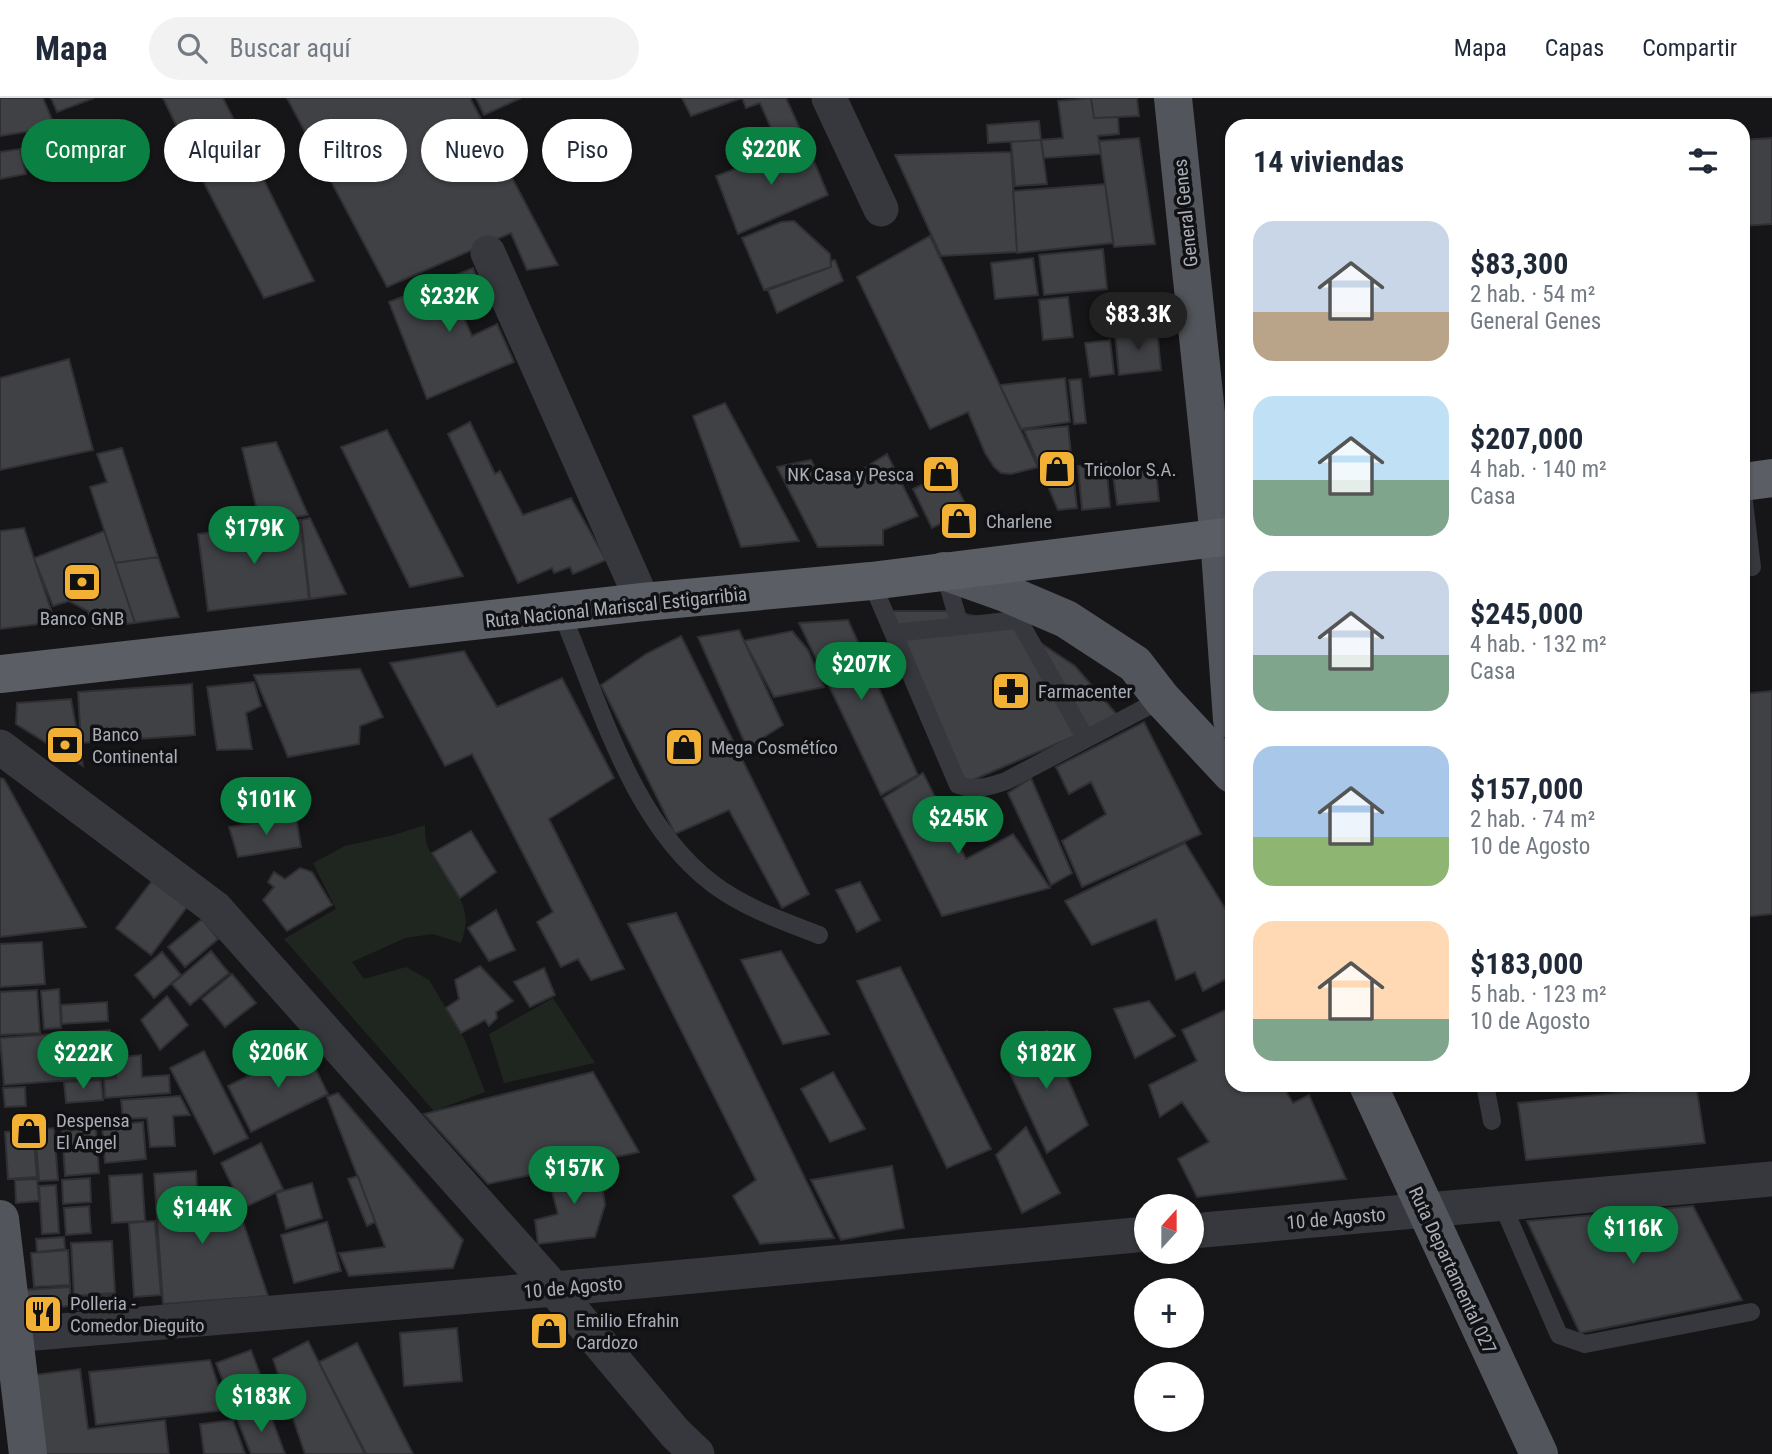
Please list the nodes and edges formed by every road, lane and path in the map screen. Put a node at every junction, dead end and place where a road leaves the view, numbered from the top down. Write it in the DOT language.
graph roads {
  1 [pos="829,98"];
  2 [pos="1172,98"];
  3 [pos="881,209"];
  4 [pos="488,254"];
  5 [pos="1772,478"];
  6 [pos="1750,481"];
  7 [pos="1225,529"];
  8 [pos="1225,537"];
  9 [pos="1750,551"];
  10 [pos="1752,567"];
  11 [pos="944,572"];
  12 [pos="871,581"];
  13 [pos="643,602"];
  14 [pos="1011,606"];
  15 [pos="561,612"];
  16 [pos="960,626"];
  17 [pos="894,633"];
  18 [pos="0,674"];
  19 [pos="1162,699"];
  20 [pos="1086,739"];
  21 [pos="0,747"];
  22 [pos="1225,766"];
  23 [pos="819,935"];
  24 [pos="1371,1092"];
  25 [pos="1486,1092"];
  26 [pos="1492,1121"];
  27 [pos="1772,1179"];
  28 [pos="1503,1204"];
  29 [pos="1425,1211"];
  30 [pos="0,1219"];
  31 [pos="1204,1230"];
  32 [pos="1134,1235"];
  33 [pos="554,1289"];
  34 [pos="1751,1312"];
  35 [pos="8,1335"];
  36 [pos="27,1454"];
  37 [pos="697,1454"];
  38 [pos="1539,1454"];
  1 -- 3 [label="street"];
  2 -- 7 [label="main road, General Genes"];
  4 -- 13 [label="street"];
  5 -- 6 [label="highway"];
  8 -- 11 [label="highway, Ruta Nacional Mariscal Estigarribia"];
  9 -- 10 [label="lane"];
  11 -- 12 [label="highway, Ruta Nacional Mariscal Estigarribia"];
  11 -- 14 [label="main road"];
  11 -- 16 [label="lane"];
  12 -- 13 [label="highway, Ruta Nacional Mariscal Estigarribia"];
  12 -- 17 [label="lane"];
  13 -- 15 [label="highway, Ruta Nacional Mariscal Estigarribia"];
  14 -- 16 [label="lane"];
  14 -- 19 [label="main road"];
  14 -- 20 [label="lane"];
  15 -- 18 [label="highway, Ruta Nacional Mariscal Estigarribia"];
  15 -- 23 [label="lane"];
  16 -- 17 [label="lane"];
  17 -- 20 [label="lane"];
  19 -- 20 [label="lane"];
  19 -- 22 [label="main road"];
  21 -- 33 [label="street"];
  24 -- 29 [label="main road, Ruta Departamental 027"];
  25 -- 26 [label="lane"];
  27 -- 28 [label="street, 10 de Agosto"];
  28 -- 29 [label="street, 10 de Agosto"];
  28 -- 34 [label="lane"];
  29 -- 31 [label="street, 10 de Agosto"];
  29 -- 38 [label="main road, Ruta Departamental 027"];
  30 -- 35 [label="main road"];
  32 -- 33 [label="street, 10 de Agosto"];
  33 -- 35 [label="street, 10 de Agosto"];
  33 -- 37 [label="street"];
  35 -- 36 [label="main road"];
}
